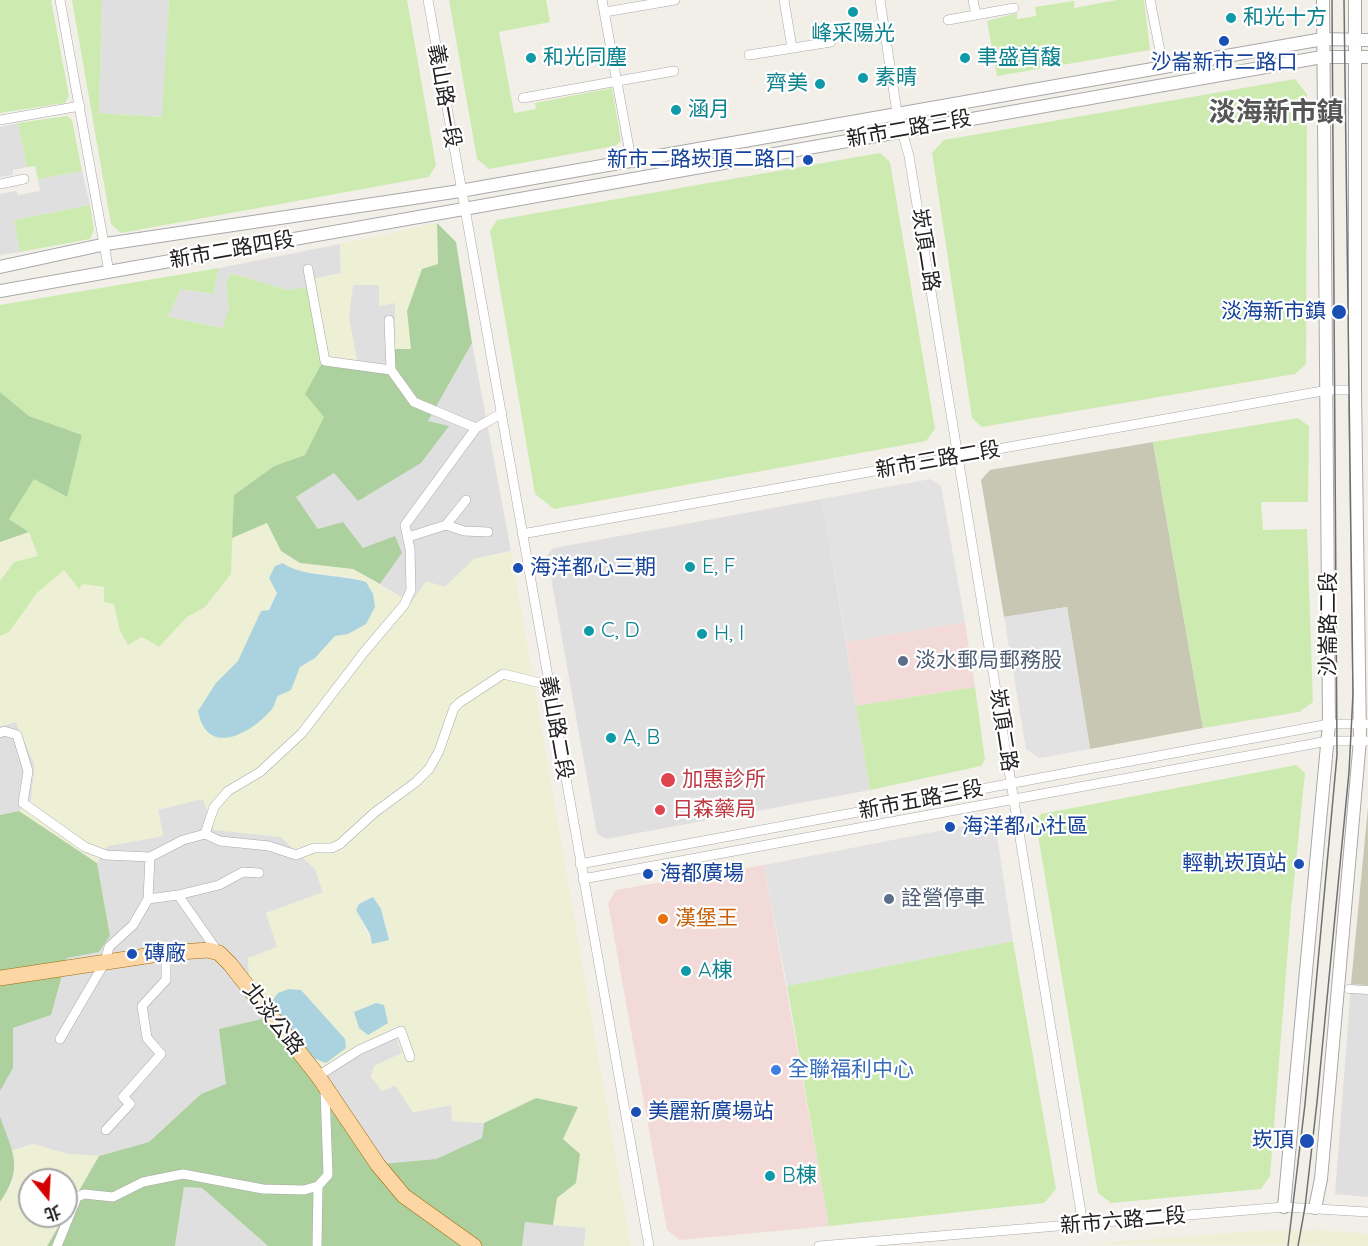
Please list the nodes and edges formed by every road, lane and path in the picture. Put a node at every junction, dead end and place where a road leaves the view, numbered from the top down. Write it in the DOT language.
graph roads {
  1 [pos="60,0"];
  2 [pos="428,0"];
  3 [pos="602,0"];
  4 [pos="675,0"];
  5 [pos="784,0"];
  6 [pos="880,0"];
  7 [pos="973,0"];
  8 [pos="1150,0"];
  9 [pos="1323,0"];
  10 [pos="1355,0"];
  11 [pos="1014,8"];
  12 [pos="605,12"];
  13 [pos="976,15"];
  14 [pos="948,20"];
  15 [pos="1323,39"];
  16 [pos="1362,39"];
  17 [pos="831,42"];
  18 [pos="792,48"];
  19 [pos="749,56"];
  20 [pos="1362,56"];
  21 [pos="1322,57"];
  22 [pos="1163,66"];
  23 [pos="674,71"];
  24 [pos="617,82"];
  25 [pos="523,99"];
  26 [pos="80,106"];
  27 [pos="897,113"];
  28 [pos="0,120"];
  29 [pos="903,129"];
  30 [pos="631,159"];
  31 [pos="24,180"];
  32 [pos="0,184"];
  33 [pos="460,191"];
  34 [pos="464,209"];
  35 [pos="106,244"];
  36 [pos="0,267"];
  37 [pos="308,269"];
  38 [pos="109,272"];
  39 [pos="0,291"];
  40 [pos="389,320"];
  41 [pos="391,370"];
  42 [pos="1328,390"];
  43 [pos="1355,390"];
  44 [pos="502,413"];
  45 [pos="476,428"];
  46 [pos="958,456"];
  47 [pos="466,500"];
  48 [pos="446,525"];
  49 [pos="488,532"];
  50 [pos="522,534"];
  51 [pos="408,537"];
  52 [pos="549,685"];
  53 [pos="1364,723"];
  54 [pos="1329,724"];
  55 [pos="0,733"];
  56 [pos="1328,741"];
  57 [pos="1364,741"];
  58 [pos="1011,783"];
  59 [pos="1014,801"];
  60 [pos="205,834"];
  61 [pos="150,857"];
  62 [pos="580,864"];
  63 [pos="259,873"];
  64 [pos="583,879"];
  65 [pos="178,895"];
  66 [pos="148,899"];
  67 [pos="166,952"];
  68 [pos="219,953"];
  69 [pos="105,962"];
  70 [pos="0,978"];
  71 [pos="1349,988"];
  72 [pos="1368,990"];
  73 [pos="60,1039"];
  74 [pos="410,1057"];
  75 [pos="321,1082"];
  76 [pos="106,1130"];
  77 [pos="318,1186"];
  78 [pos="1284,1207"];
  79 [pos="1315,1209"];
  80 [pos="1368,1212"];
  81 [pos="1083,1225"];
  82 [pos="57,1246"];
  83 [pos="317,1246"];
  84 [pos="474,1246"];
  85 [pos="649,1246"];
  86 [pos="819,1246"];
  1 -- 26 [label="street"];
  2 -- 33 [label="street, 義山路一段"];
  3 -- 12 [label="street"];
  4 -- 12 [label="street"];
  5 -- 18 [label="street"];
  6 -- 27 [label="street, 崁頂二路"];
  7 -- 13 [label="street"];
  8 -- 22 [label="street"];
  9 -- 15 [label="street, 沙崙路二段"];
  10 -- 16 [label="street, 沙崙路二段"];
  11 -- 13 [label="street"];
  12 -- 24 [label="street"];
  13 -- 14 [label="street"];
  15 -- 16 [label="street, 新市二路三段"];
  15 -- 21 [label="street, 沙崙路二段"];
  15 -- 22 [label="street, 新市二路三段"];
  16 -- 20 [label="street, 沙崙路二段"];
  17 -- 18 [label="street"];
  18 -- 19 [label="street"];
  20 -- 21 [label="street, 新市二路三段"];
  20 -- 43 [label="street, 沙崙路二段"];
  21 -- 29 [label="street, 新市二路三段"];
  21 -- 42 [label="street, 沙崙路二段"];
  22 -- 27 [label="street, 新市二路三段"];
  23 -- 24 [label="street"];
  24 -- 25 [label="street"];
  24 -- 30 [label="street"];
  26 -- 28 [label="street"];
  26 -- 35 [label="street"];
  27 -- 29 [label="street, 崁頂二路"];
  27 -- 30 [label="street, 新市二路三段"];
  29 -- 34 [label="street, 新市二路三段"];
  29 -- 46 [label="street, 崁頂二路"];
  30 -- 33 [label="street, 新市二路三段"];
  31 -- 32 [label="street"];
  33 -- 34 [label="street, 義山路一段"];
  33 -- 35 [label="street, 新市二路四段"];
  34 -- 38 [label="street, 新市二路四段"];
  34 -- 44 [label="street, 義山路二段"];
  35 -- 36 [label="street, 新市二路四段"];
  35 -- 38 [label="street"];
  37 -- 41 [label="street"];
  38 -- 39 [label="street, 新市二路四段"];
  40 -- 41 [label="street"];
  41 -- 45 [label="street"];
  42 -- 43 [label="street, 新市三路二段"];
  42 -- 46 [label="street, 新市三路二段"];
  42 -- 54 [label="street, 沙崙路二段"];
  43 -- 53 [label="street, 沙崙路二段"];
  44 -- 45 [label="street"];
  44 -- 50 [label="street, 義山路二段"];
  45 -- 51 [label="street"];
  46 -- 50 [label="street, 新市三路二段"];
  46 -- 58 [label="street, 崁頂二路"];
  47 -- 48 [label="street"];
  48 -- 49 [label="street"];
  48 -- 51 [label="street"];
  50 -- 52 [label="street, 義山路二段"];
  51 -- 60 [label="street"];
  52 -- 60 [label="street"];
  52 -- 62 [label="street, 義山路二段"];
  53 -- 54 [label="street, 新市五路三段"];
  53 -- 57 [label="street, 沙崙路二段"];
  54 -- 56 [label="street, 沙崙路二段"];
  54 -- 58 [label="street, 新市五路三段"];
  55 -- 61 [label="street"];
  56 -- 57 [label="street, 新市五路三段"];
  56 -- 59 [label="street, 新市五路三段"];
  56 -- 78 [label="street, 沙崙路二段"];
  57 -- 79 [label="street"];
  58 -- 59 [label="street, 崁頂二路"];
  58 -- 62 [label="street, 新市五路三段"];
  59 -- 64 [label="street, 新市五路三段"];
  59 -- 81 [label="street, 崁頂二路"];
  60 -- 61 [label="street"];
  61 -- 66 [label="street"];
  62 -- 64 [label="street, 義山路二段"];
  63 -- 65 [label="street"];
  64 -- 85 [label="street, 義山路二段"];
  65 -- 66 [label="street"];
  65 -- 68 [label="street"];
  66 -- 69 [label="street"];
  67 -- 68 [label="main road"];
  67 -- 69 [label="main road"];
  67 -- 76 [label="street"];
  68 -- 75 [label="main road, 北淡公路"];
  69 -- 70 [label="main road"];
  69 -- 73 [label="street"];
  71 -- 72 [label="street"];
  74 -- 75 [label="street"];
  75 -- 77 [label="street"];
  75 -- 84 [label="main road, 北淡公路"];
  77 -- 82 [label="street"];
  77 -- 83 [label="street"];
  78 -- 79 [label="street, 新市六路二段"];
  78 -- 81 [label="street, 新市六路二段"];
  79 -- 80 [label="street, 新市六路二段"];
  81 -- 86 [label="street, 新市六路二段"];
}
